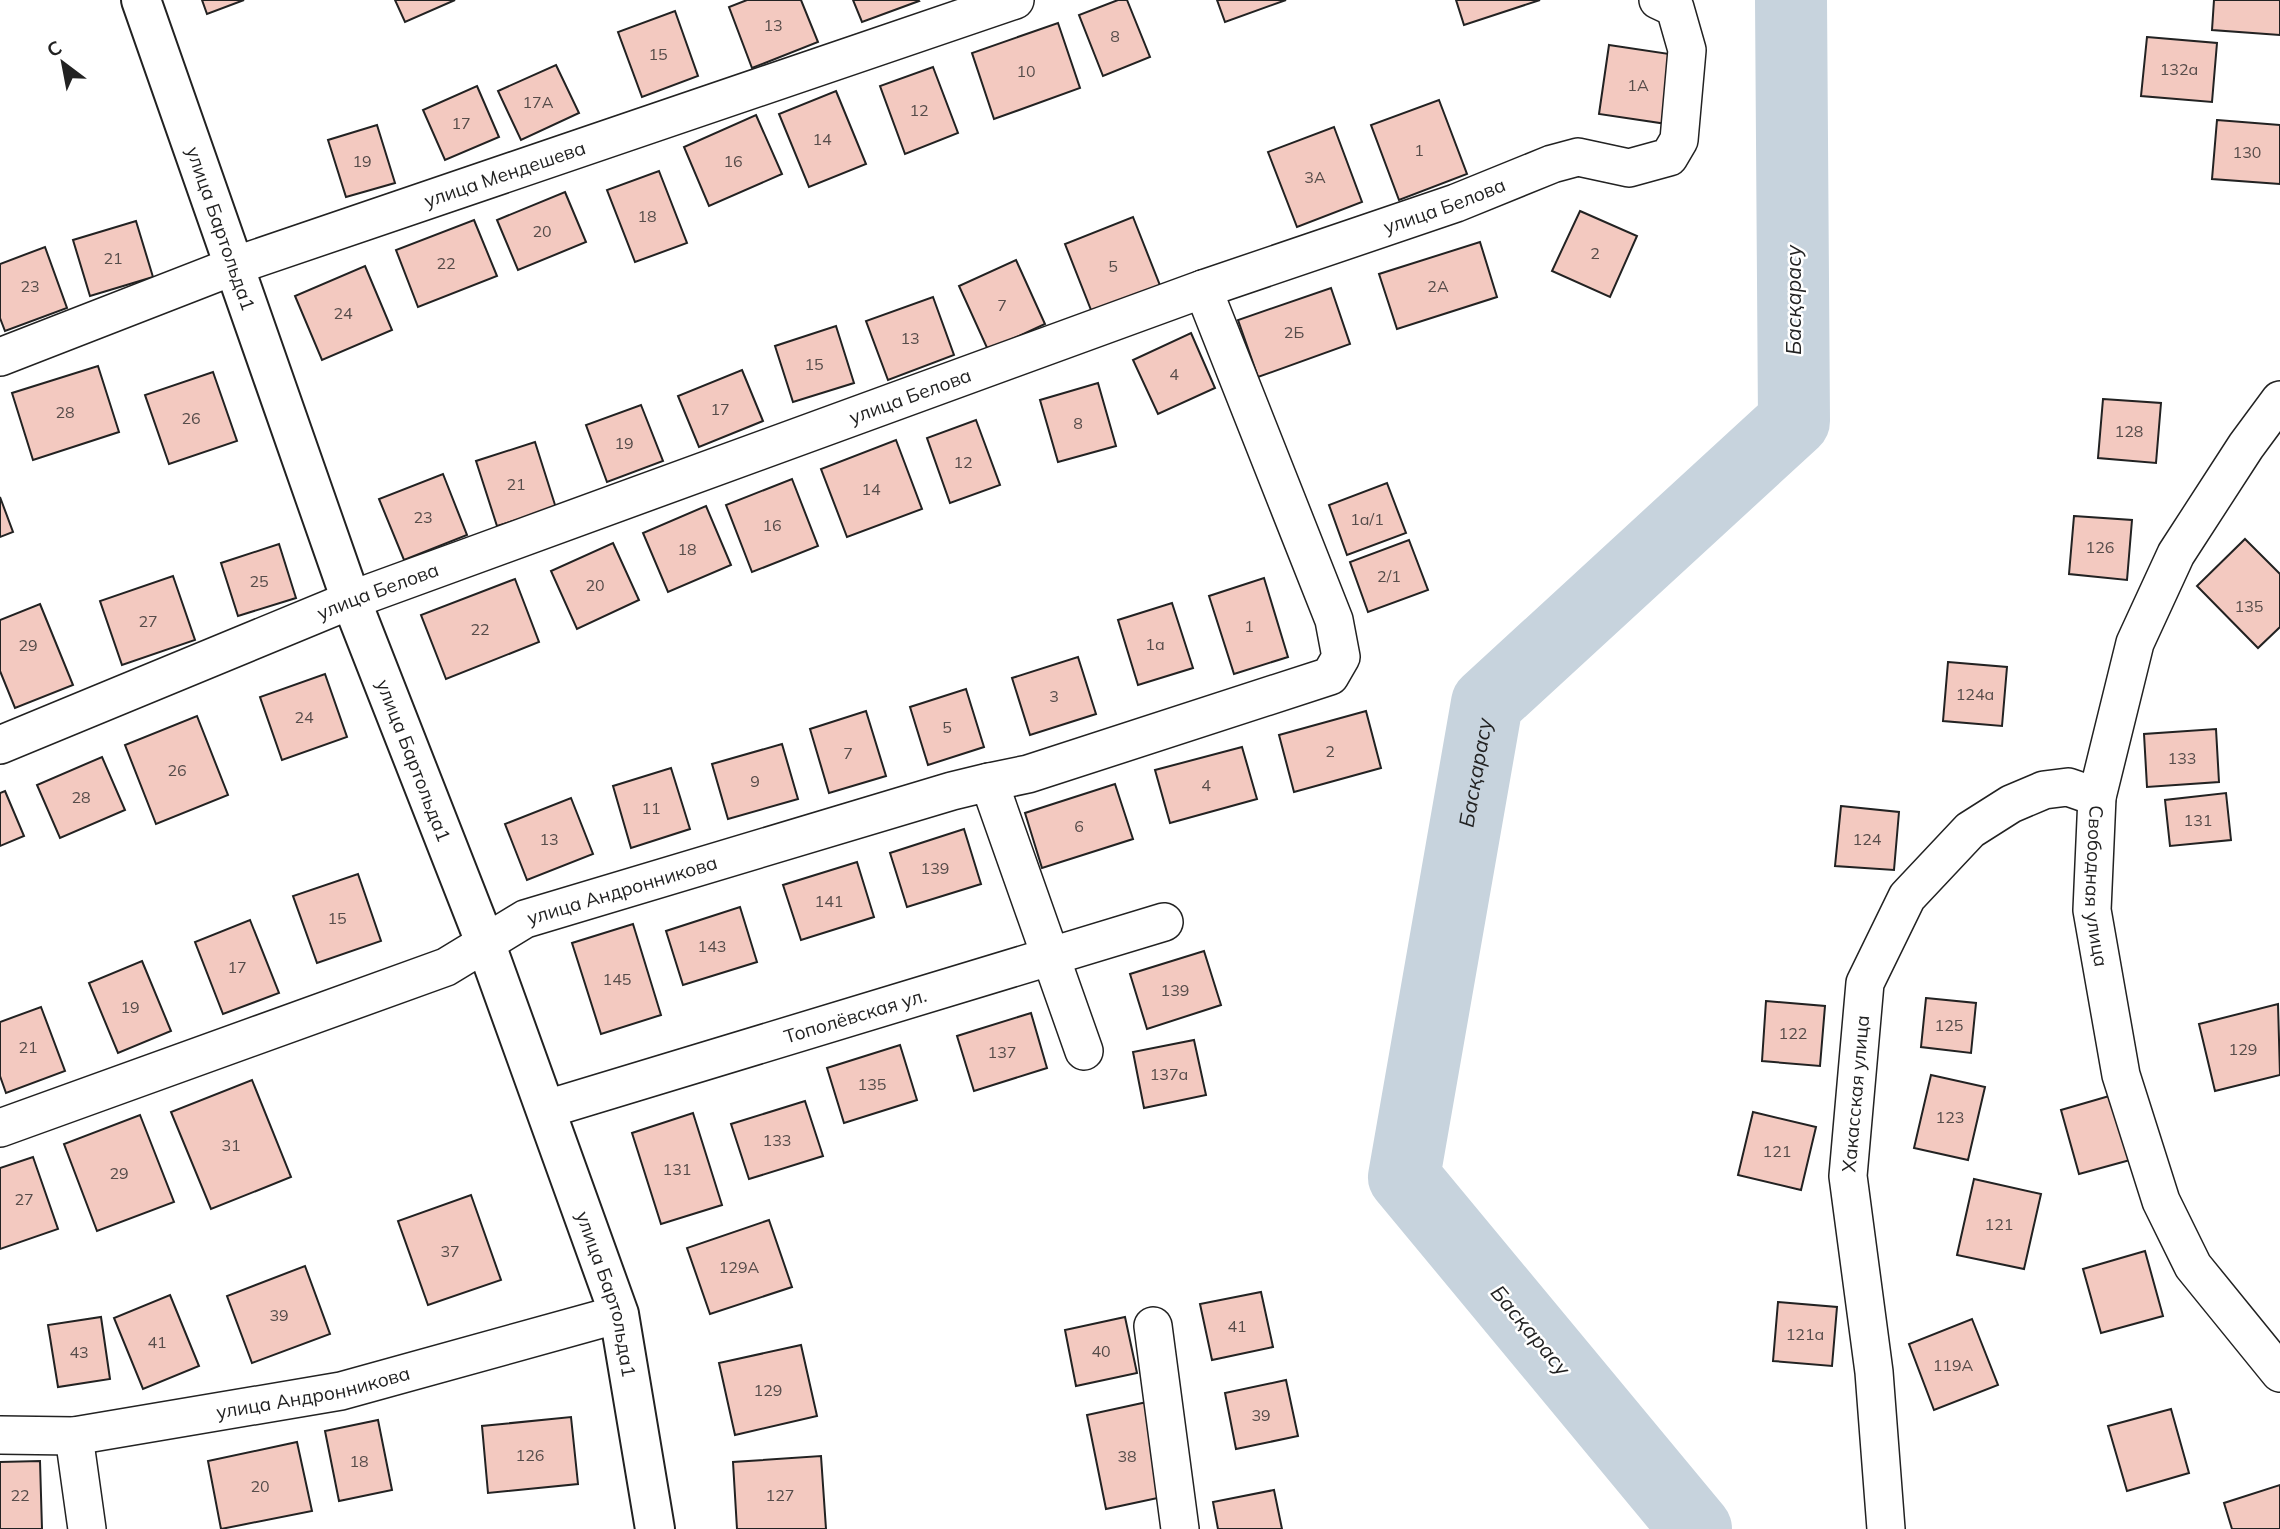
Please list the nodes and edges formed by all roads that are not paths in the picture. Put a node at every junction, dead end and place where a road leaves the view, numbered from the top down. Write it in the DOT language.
graph roads {
  1 [pos="141,0"];
  2 [pos="1015,0"];
  3 [pos="1658,0"];
  4 [pos="234,266"];
  5 [pos="1203,289"];
  6 [pos="0,356"];
  7 [pos="2280,400"];
  8 [pos="351,600"];
  9 [pos="0,745"];
  10 [pos="989,782"];
  11 [pos="2096,797"];
  12 [pos="1164,922"];
  13 [pos="485,942"];
  14 [pos="1051,959"];
  15 [pos="1084,1051"];
  16 [pos="547,1109"];
  17 [pos="0,1128"];
  18 [pos="619,1314"];
  19 [pos="1153,1326"];
  20 [pos="2280,1373"];
  21 [pos="0,1435"];
  22 [pos="74,1436"];
  23 [pos="87,1529"];
  24 [pos="655,1529"];
  25 [pos="1180,1529"];
  26 [pos="1886,1529"];
  1 -- 4 [label="street, улица Бартольда1"];
  2 -- 4 [label="street, улица Мендешева"];
  3 -- 5 [label="street, улица Белова"];
  4 -- 6 [label="street, улица Мендешева"];
  4 -- 8 [label="street, улица Бартольда1"];
  5 -- 8 [label="street, улица Белова"];
  5 -- 10 [label="street, улица Андронникова"];
  7 -- 11 [label="street, Свободная улица"];
  8 -- 9 [label="street, улица Белова"];
  8 -- 13 [label="street, улица Бартольда1"];
  10 -- 13 [label="street, улица Андронникова"];
  10 -- 14 [label="street"];
  11 -- 20 [label="street, Свободная улица"];
  11 -- 26 [label="street, Хакасская улица"];
  12 -- 14 [label="street, Тополёвская ул."];
  13 -- 16 [label="street, улица Бартольда1"];
  13 -- 17 [label="street, улица Андронникова"];
  14 -- 15 [label="street"];
  14 -- 16 [label="street, Тополёвская ул."];
  16 -- 18 [label="street, улица Бартольда1"];
  18 -- 22 [label="street, улица Андронникова"];
  18 -- 24 [label="street, улица Бартольда1"];
  19 -- 25 [label="street"];
  21 -- 22 [label="street, улица Андронникова"];
  22 -- 23 [label="street"];
}
